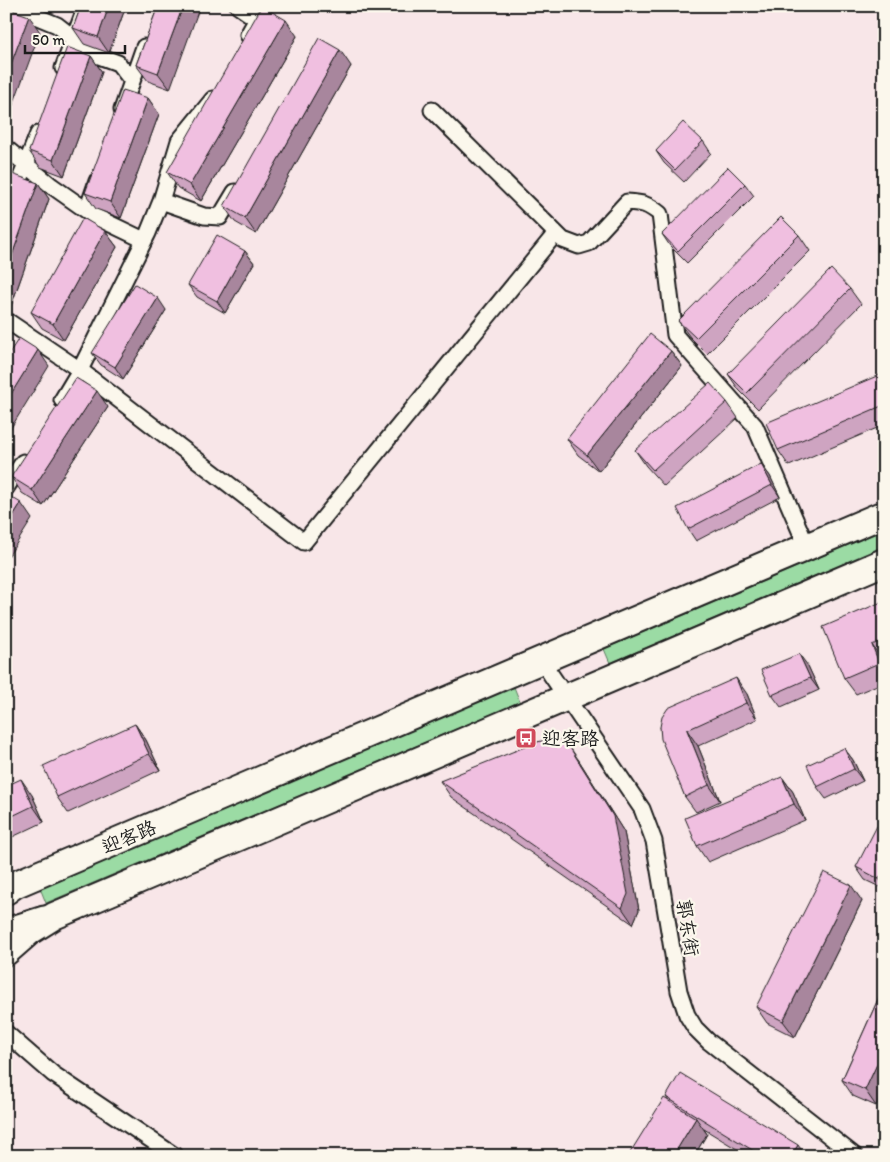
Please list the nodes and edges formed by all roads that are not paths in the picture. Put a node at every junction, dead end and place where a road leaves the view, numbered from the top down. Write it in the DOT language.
graph roads {
  1 [pos="86,6"];
  2 [pos="238,6"];
  3 [pos="8,7"];
  4 [pos="149,34"];
  5 [pos="74,42"];
  6 [pos="240,52"];
  7 [pos="132,81"];
  8 [pos="224,84"];
  9 [pos="57,85"];
  10 [pos="432,110"];
  11 [pos="43,120"];
  12 [pos="116,127"];
  13 [pos="6,148"];
  14 [pos="26,164"];
  15 [pos="103,164"];
  16 [pos="245,176"];
  17 [pos="162,200"];
  18 [pos="90,212"];
  19 [pos="6,216"];
  20 [pos="84,232"];
  21 [pos="556,233"];
  22 [pos="144,240"];
  23 [pos="6,320"];
  24 [pos="80,370"];
  25 [pos="56,411"];
  26 [pos="32,450"];
  27 [pos="6,488"];
  28 [pos="884,514"];
  29 [pos="807,546"];
  30 [pos="884,562"];
  31 [pos="541,660"];
  32 [pos="566,697"];
  33 [pos="46,872"];
  34 [pos="6,883"];
  35 [pos="6,891"];
  36 [pos="74,908"];
  37 [pos="6,929"];
  38 [pos="6,952"];
  39 [pos="6,1034"];
  40 [pos="175,1156"];
  41 [pos="855,1156"];
  1 -- 5 [label="street"];
  2 -- 6 [label="street"];
  3 -- 5 [label="street"];
  4 -- 7 [label="street"];
  5 -- 7 [label="street"];
  5 -- 9 [label="street"];
  7 -- 12 [label="street"];
  8 -- 17 [label="street"];
  10 -- 21 [label="street"];
  11 -- 14 [label="street"];
  13 -- 14 [label="street"];
  14 -- 18 [label="street"];
  14 -- 19 [label="street"];
  15 -- 18 [label="street"];
  16 -- 17 [label="street"];
  17 -- 22 [label="street"];
  18 -- 20 [label="street"];
  18 -- 22 [label="street"];
  21 -- 24 [label="street"];
  21 -- 29 [label="street"];
  22 -- 24 [label="street"];
  23 -- 24 [label="street"];
  24 -- 25 [label="street"];
  26 -- 27 [label="street"];
  28 -- 29 [label="highway, 迎客路"];
  29 -- 31 [label="highway, 迎客路"];
  30 -- 32 [label="highway"];
  31 -- 32 [label="street, 郭东街"];
  31 -- 33 [label="highway, 迎客路"];
  32 -- 36 [label="highway"];
  32 -- 41 [label="street, 郭东街"];
  33 -- 34 [label="main road, 迎客路"];
  33 -- 35 [label="highway"];
  36 -- 37 [label="main road"];
  36 -- 38 [label="highway"];
  39 -- 40 [label="street"];
}
